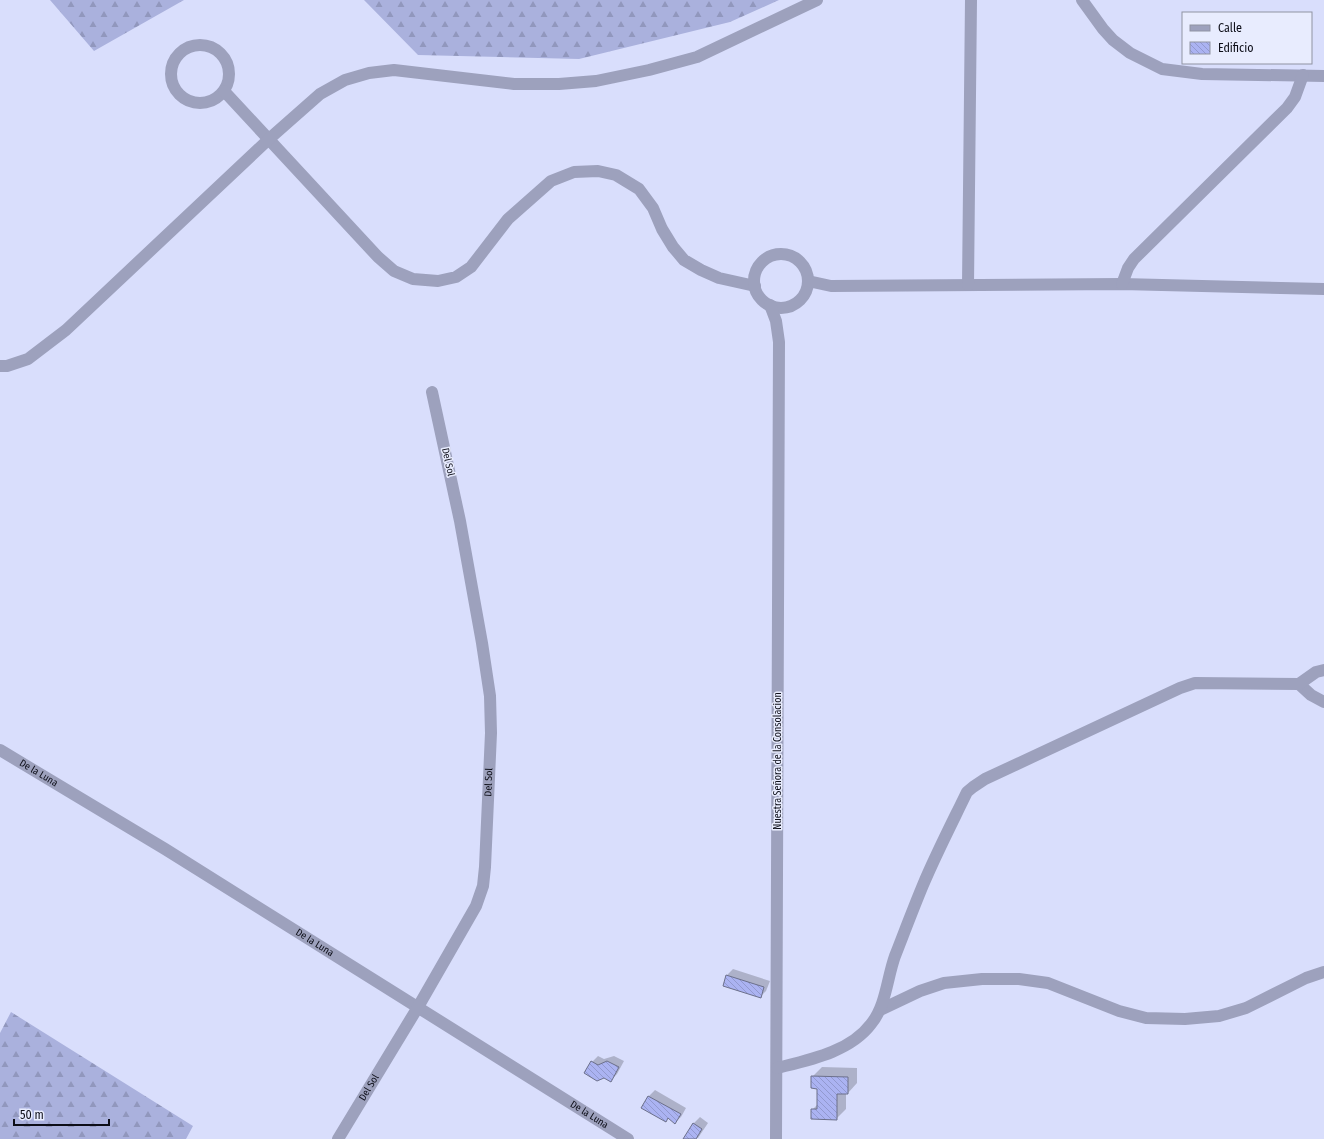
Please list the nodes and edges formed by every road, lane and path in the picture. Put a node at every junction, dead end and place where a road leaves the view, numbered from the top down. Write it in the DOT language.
graph roads {
  1 [pos="817,0"];
  2 [pos="971,0"];
  3 [pos="1082,0"];
  4 [pos="1303,75"];
  5 [pos="1324,76"];
  6 [pos="224,91"];
  7 [pos="269,139"];
  8 [pos="808,281"];
  9 [pos="1122,284"];
  10 [pos="968,285"];
  11 [pos="755,286"];
  12 [pos="1324,289"];
  13 [pos="770,306"];
  14 [pos="788,307"];
  15 [pos="779,342"];
  16 [pos="0,366"];
  17 [pos="432,392"];
  18 [pos="1324,670"];
  19 [pos="1299,684"];
  20 [pos="1324,702"];
  21 [pos="0,750"];
  22 [pos="1324,972"];
  23 [pos="418,1007"];
  24 [pos="880,1010"];
  25 [pos="777,1068"];
  26 [pos="338,1139"];
  27 [pos="628,1139"];
  28 [pos="776,1139"];
  1 -- 7 [label="street"];
  2 -- 10 [label="street"];
  3 -- 4 [label="street"];
  4 -- 5 [label="street"];
  4 -- 9 [label="street"];
  6 -- 6 [label="street"];
  6 -- 7 [label="street"];
  7 -- 11 [label="street"];
  7 -- 16 [label="street"];
  8 -- 10 [label="street"];
  8 -- 11 [label="street"];
  8 -- 14 [label="street"];
  9 -- 10 [label="street"];
  9 -- 12 [label="street"];
  11 -- 13 [label="street"];
  13 -- 14 [label="street"];
  13 -- 15 [label="street"];
  14 -- 15 [label="street"];
  15 -- 25 [label="street, Nuestra Señora de la Consolacion"];
  17 -- 23 [label="street, Del Sol"];
  18 -- 19 [label="street"];
  19 -- 20 [label="street"];
  19 -- 24 [label="street"];
  21 -- 23 [label="street, De la Luna"];
  22 -- 24 [label="street"];
  23 -- 26 [label="street, Del Sol"];
  23 -- 27 [label="street, De la Luna"];
  24 -- 25 [label="street"];
  25 -- 28 [label="street, Nuestra Señora de la Consolacion"];
}
